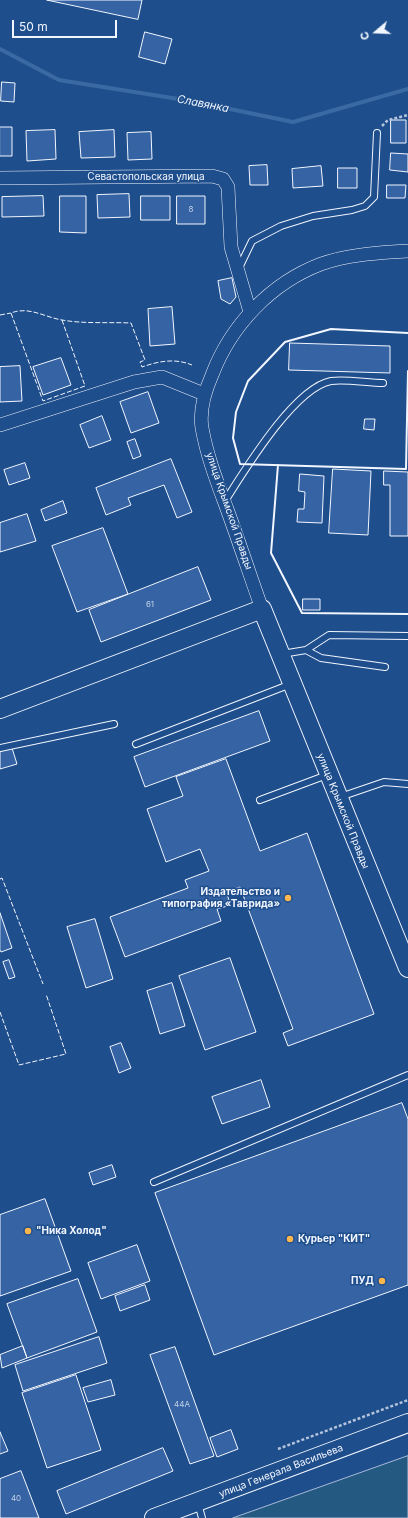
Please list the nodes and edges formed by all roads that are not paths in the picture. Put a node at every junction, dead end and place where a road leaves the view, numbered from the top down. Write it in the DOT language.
graph roads {
  1 [pos="377,133"];
  2 [pos="0,178"];
  3 [pos="407,254"];
  4 [pos="238,270"];
  5 [pos="250,312"];
  6 [pos="383,383"];
  7 [pos="204,394"];
  8 [pos="0,425"];
  9 [pos="224,502"];
  10 [pos="262,609"];
  11 [pos="408,636"];
  12 [pos="306,650"];
  13 [pos="280,654"];
  14 [pos="384,667"];
  15 [pos="291,684"];
  16 [pos="0,709"];
  17 [pos="114,724"];
  18 [pos="136,744"];
  19 [pos="0,748"];
  20 [pos="328,774"];
  21 [pos="408,784"];
  22 [pos="338,798"];
  23 [pos="260,800"];
  24 [pos="408,968"];
  25 [pos="408,1075"];
  26 [pos="154,1182"];
  27 [pos="408,1423"];
  28 [pos="200,1510"];
  29 [pos="154,1518"];
  1 -- 4 [label="lane"];
  2 -- 4 [label="street, Севастопольская улица"];
  3 -- 5 [label="street, улица Крымской Правды"];
  4 -- 5 [label="street"];
  5 -- 7 [label="street, улица Крымской Правды"];
  6 -- 9 [label="lane"];
  7 -- 8 [label="street"];
  7 -- 9 [label="street, улица Крымской Правды"];
  9 -- 10 [label="street, улица Крымской Правды"];
  10 -- 13 [label="street, улица Крымской Правды"];
  10 -- 16 [label="street"];
  11 -- 12 [label="lane"];
  12 -- 13 [label="lane"];
  12 -- 14 [label="lane"];
  13 -- 15 [label="street, улица Крымской Правды"];
  15 -- 18 [label="lane"];
  15 -- 20 [label="street, улица Крымской Правды"];
  17 -- 19 [label="lane"];
  20 -- 22 [label="street, улица Крымской Правды"];
  20 -- 23 [label="lane"];
  21 -- 22 [label="lane"];
  22 -- 24 [label="street, улица Крымской Правды"];
  25 -- 26 [label="lane"];
  27 -- 28 [label="street, улица Генерала Васильева"];
  28 -- 29 [label="street, улица Генерала Васильева"];
}
